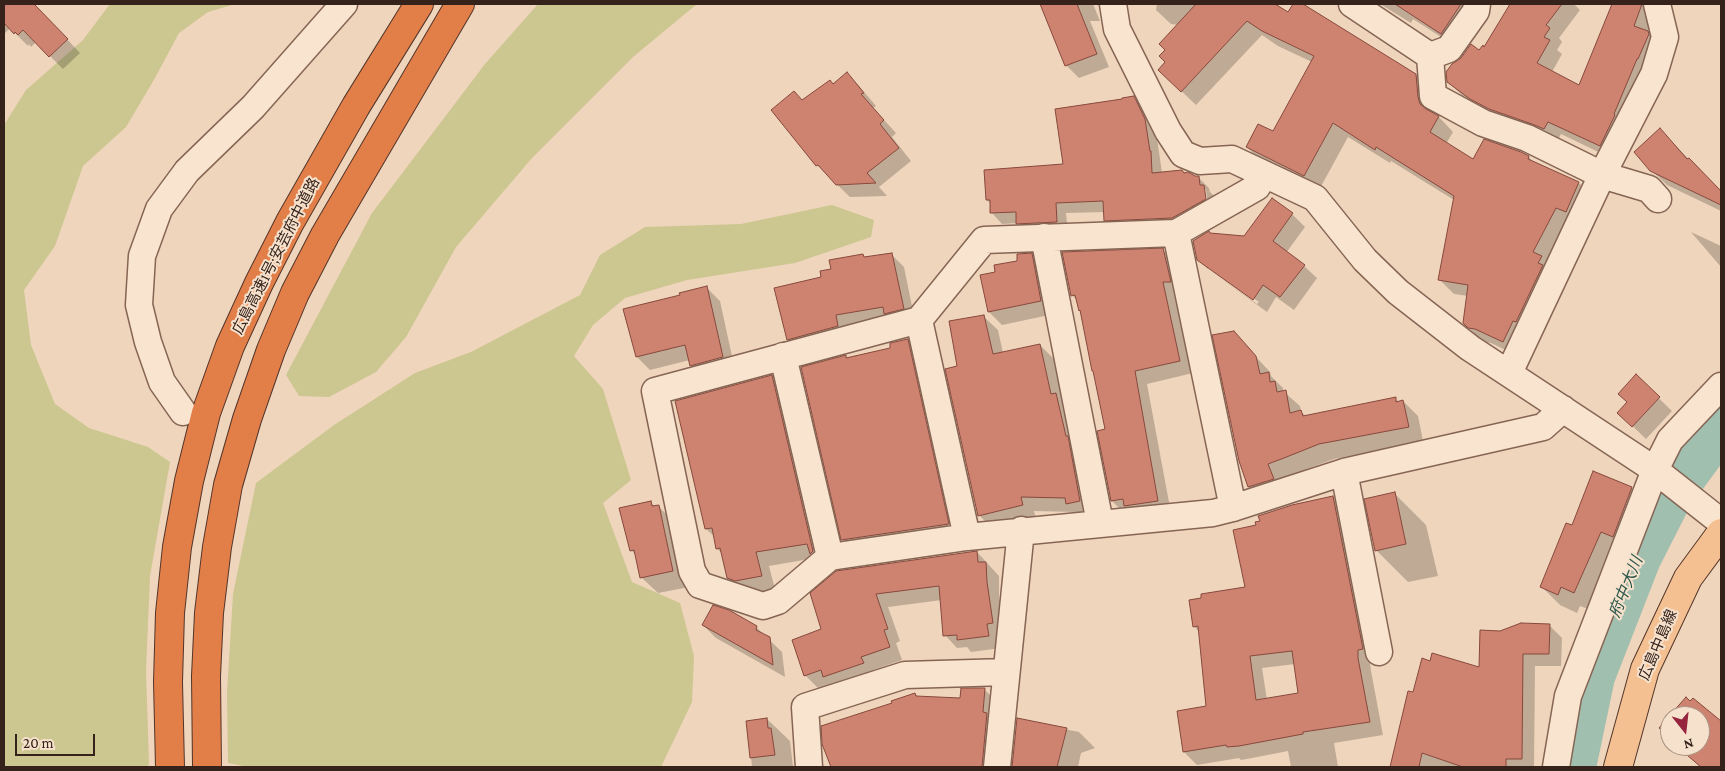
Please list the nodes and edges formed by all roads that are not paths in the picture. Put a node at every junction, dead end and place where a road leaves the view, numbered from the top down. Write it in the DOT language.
graph roads {
  1 [pos="344,4"];
  2 [pos="419,4"];
  3 [pos="460,4"];
  4 [pos="1113,4"];
  5 [pos="1352,4"];
  6 [pos="1477,4"];
  7 [pos="1657,4"];
  8 [pos="1430,56"];
  9 [pos="1264,174"];
  10 [pos="1602,175"];
  11 [pos="1658,199"];
  12 [pos="1176,233"];
  13 [pos="1044,237"];
  14 [pos="919,320"];
  15 [pos="783,356"];
  16 [pos="1509,373"];
  17 [pos="1721,386"];
  18 [pos="1563,409"];
  19 [pos="183,412"];
  20 [pos="1655,470"];
  21 [pos="1344,472"];
  22 [pos="1233,508"];
  23 [pos="1721,522"];
  24 [pos="1100,523"];
  25 [pos="1021,530"];
  26 [pos="1721,533"];
  27 [pos="967,537"];
  28 [pos="830,557"];
  29 [pos="1379,652"];
  30 [pos="1006,672"];
  31 [pos="1550,766"];
  32 [pos="170,767"];
  33 [pos="207,767"];
  34 [pos="809,767"];
  35 [pos="997,767"];
  36 [pos="1618,767"];
  1 -- 19 [label="street"];
  2 -- 32 [label="highway, 広島高速1号;安芸府中道路"];
  3 -- 33 [label="highway"];
  4 -- 9 [label="street"];
  5 -- 8 [label="street"];
  6 -- 8 [label="street"];
  7 -- 10 [label="street"];
  8 -- 10 [label="street"];
  9 -- 12 [label="street"];
  9 -- 16 [label="street"];
  10 -- 11 [label="street"];
  10 -- 16 [label="street"];
  12 -- 13 [label="street"];
  12 -- 22 [label="street"];
  13 -- 14 [label="street"];
  13 -- 24 [label="street"];
  14 -- 15 [label="street"];
  14 -- 27 [label="street"];
  15 -- 28 [label="street"];
  15 -- 28 [label="street"];
  16 -- 18 [label="street"];
  17 -- 20 [label="street"];
  18 -- 20 [label="street"];
  18 -- 21 [label="street"];
  20 -- 23 [label="street"];
  20 -- 31 [label="street"];
  21 -- 22 [label="street"];
  21 -- 29 [label="street"];
  22 -- 24 [label="street"];
  24 -- 25 [label="street"];
  25 -- 27 [label="street"];
  25 -- 30 [label="street"];
  26 -- 36 [label="main road, 広島中島線"];
  27 -- 28 [label="street"];
  30 -- 34 [label="street"];
  30 -- 35 [label="street"];
}
